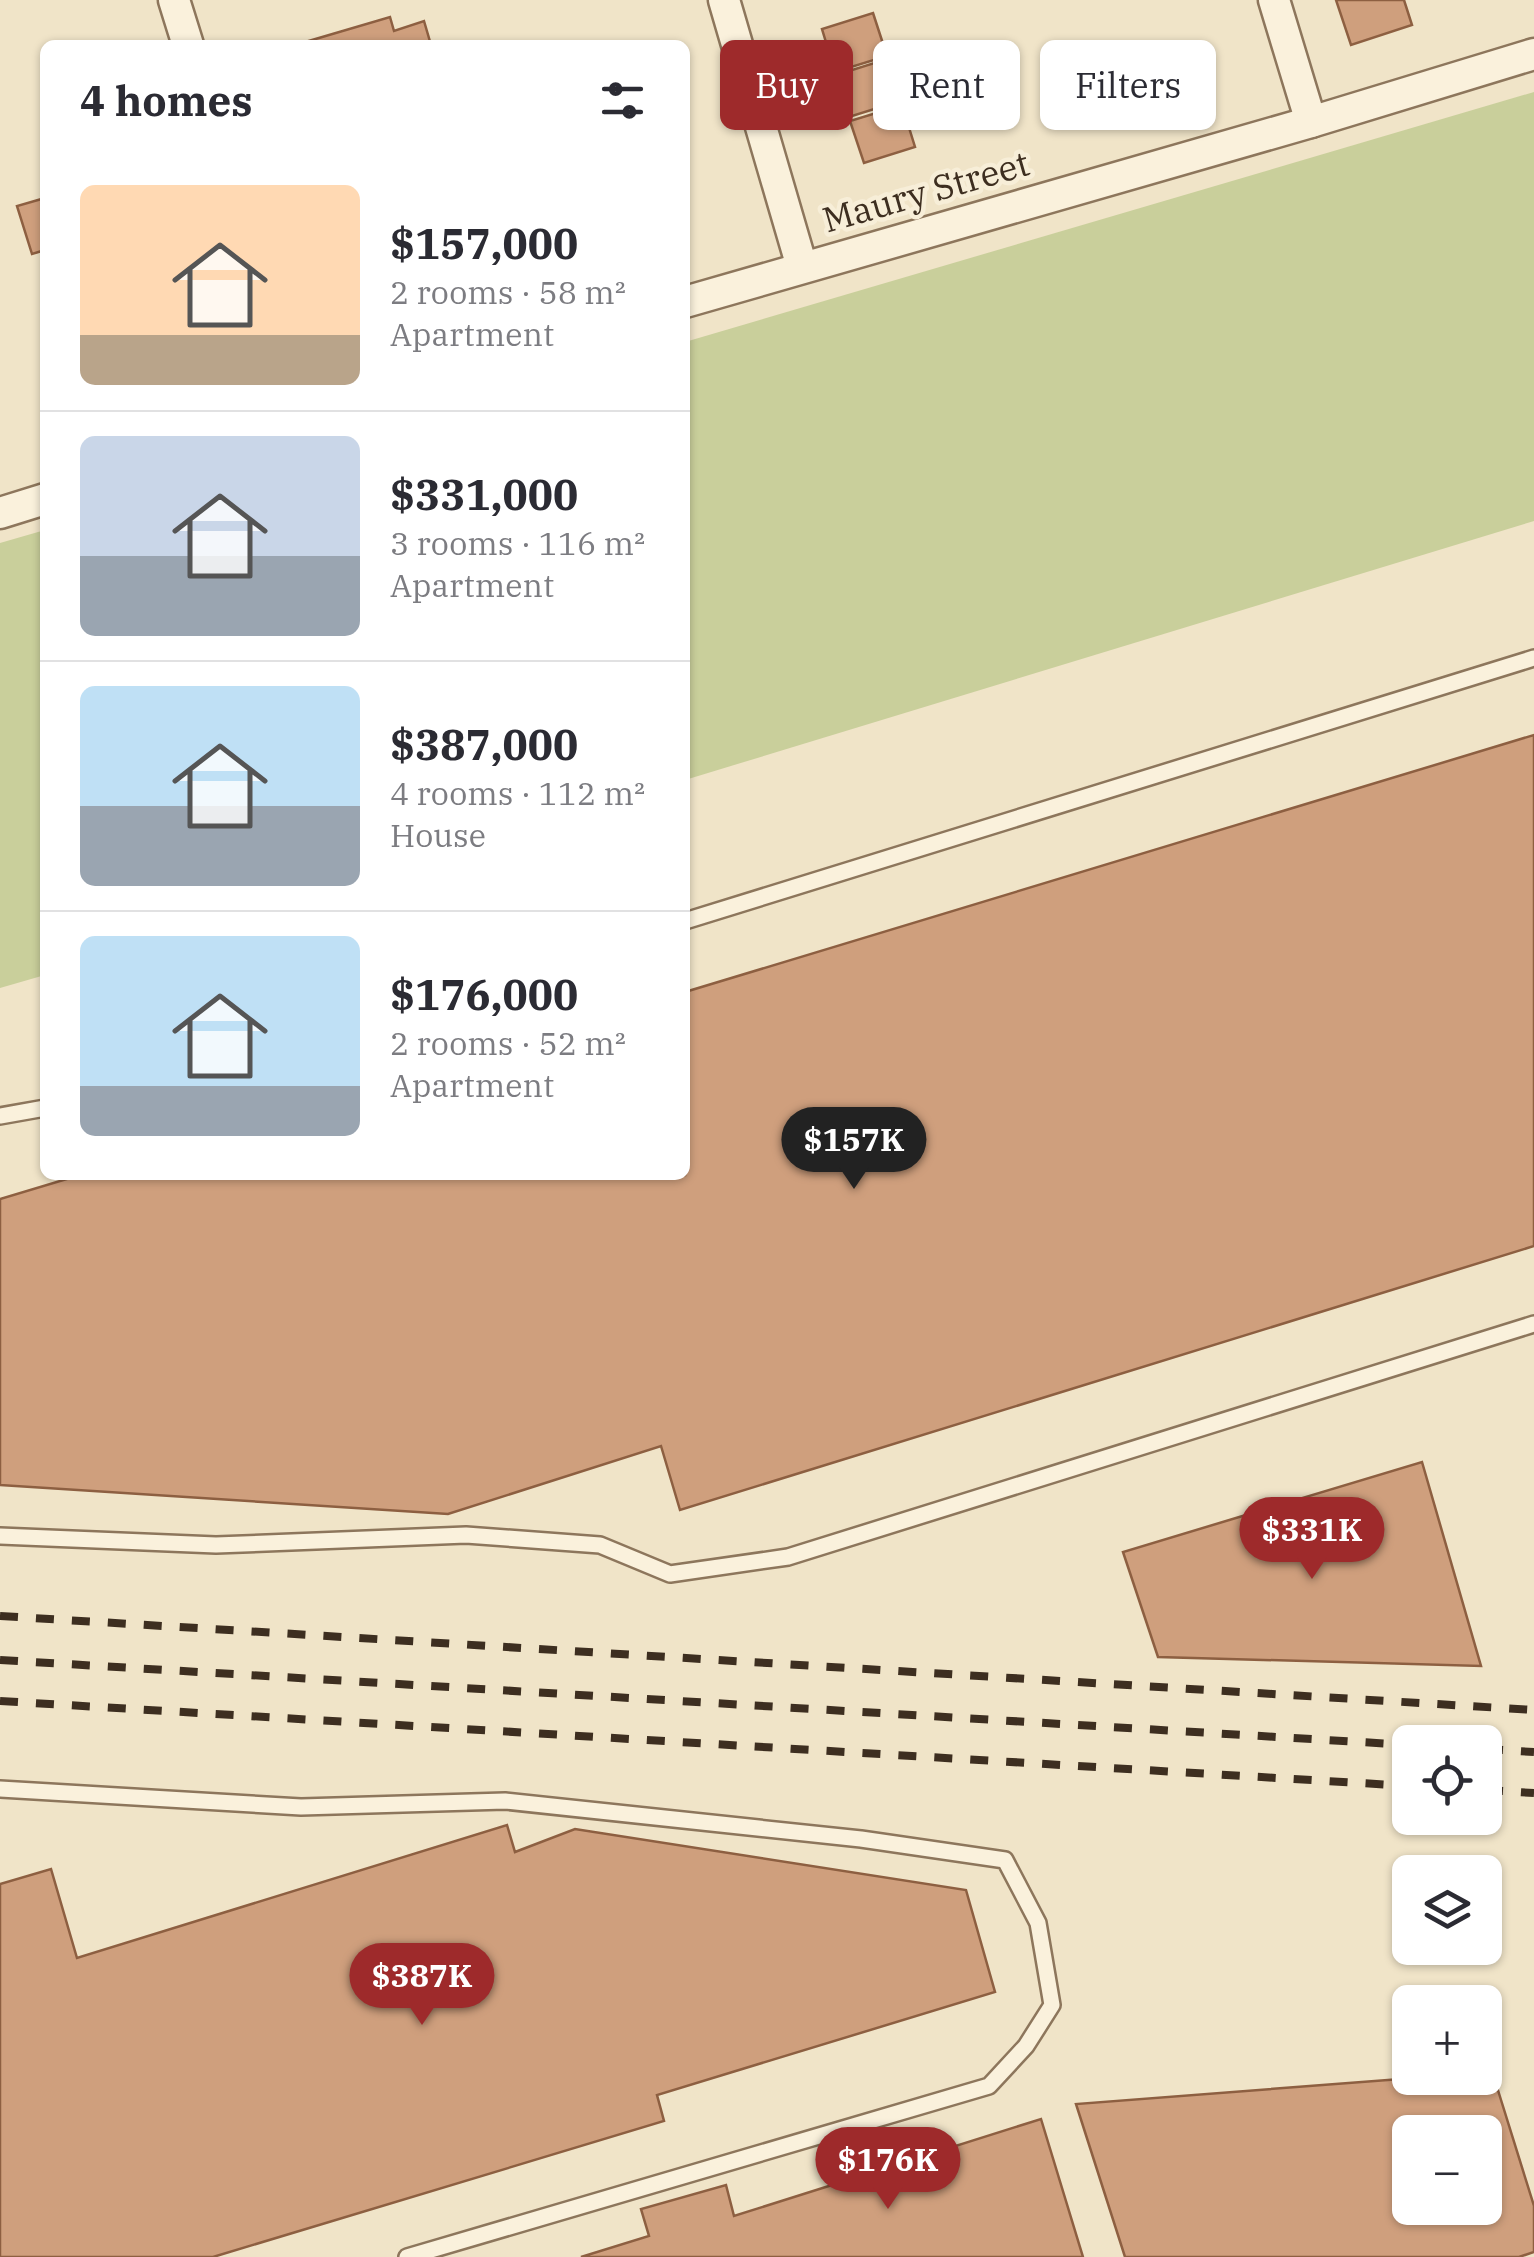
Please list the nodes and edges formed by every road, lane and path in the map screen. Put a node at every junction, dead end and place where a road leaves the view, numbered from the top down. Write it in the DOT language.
graph roads {
  1 [pos="174,0"];
  2 [pos="724,0"];
  3 [pos="1274,0"];
  4 [pos="186,40"];
  5 [pos="1534,54"];
  6 [pos="1311,122"];
  7 [pos="802,267"];
  8 [pos="690,301"];
  9 [pos="40,501"];
  10 [pos="0,514"];
  11 [pos="1534,658"];
  12 [pos="690,919"];
  13 [pos="40,1109"];
  14 [pos="0,1116"];
  15 [pos="1534,1324"];
  16 [pos="0,1536"];
  17 [pos="0,1789"];
  18 [pos="408,2257"];
  1 -- 4 [label="street"];
  2 -- 7 [label="street"];
  3 -- 6 [label="street"];
  5 -- 6 [label="street, Maury Street"];
  6 -- 7 [label="street, Maury Street"];
  7 -- 8 [label="street, Maury Street"];
  9 -- 10 [label="street"];
  11 -- 12 [label="lane"];
  13 -- 14 [label="lane"];
  15 -- 16 [label="lane"];
  17 -- 18 [label="lane"];
}
